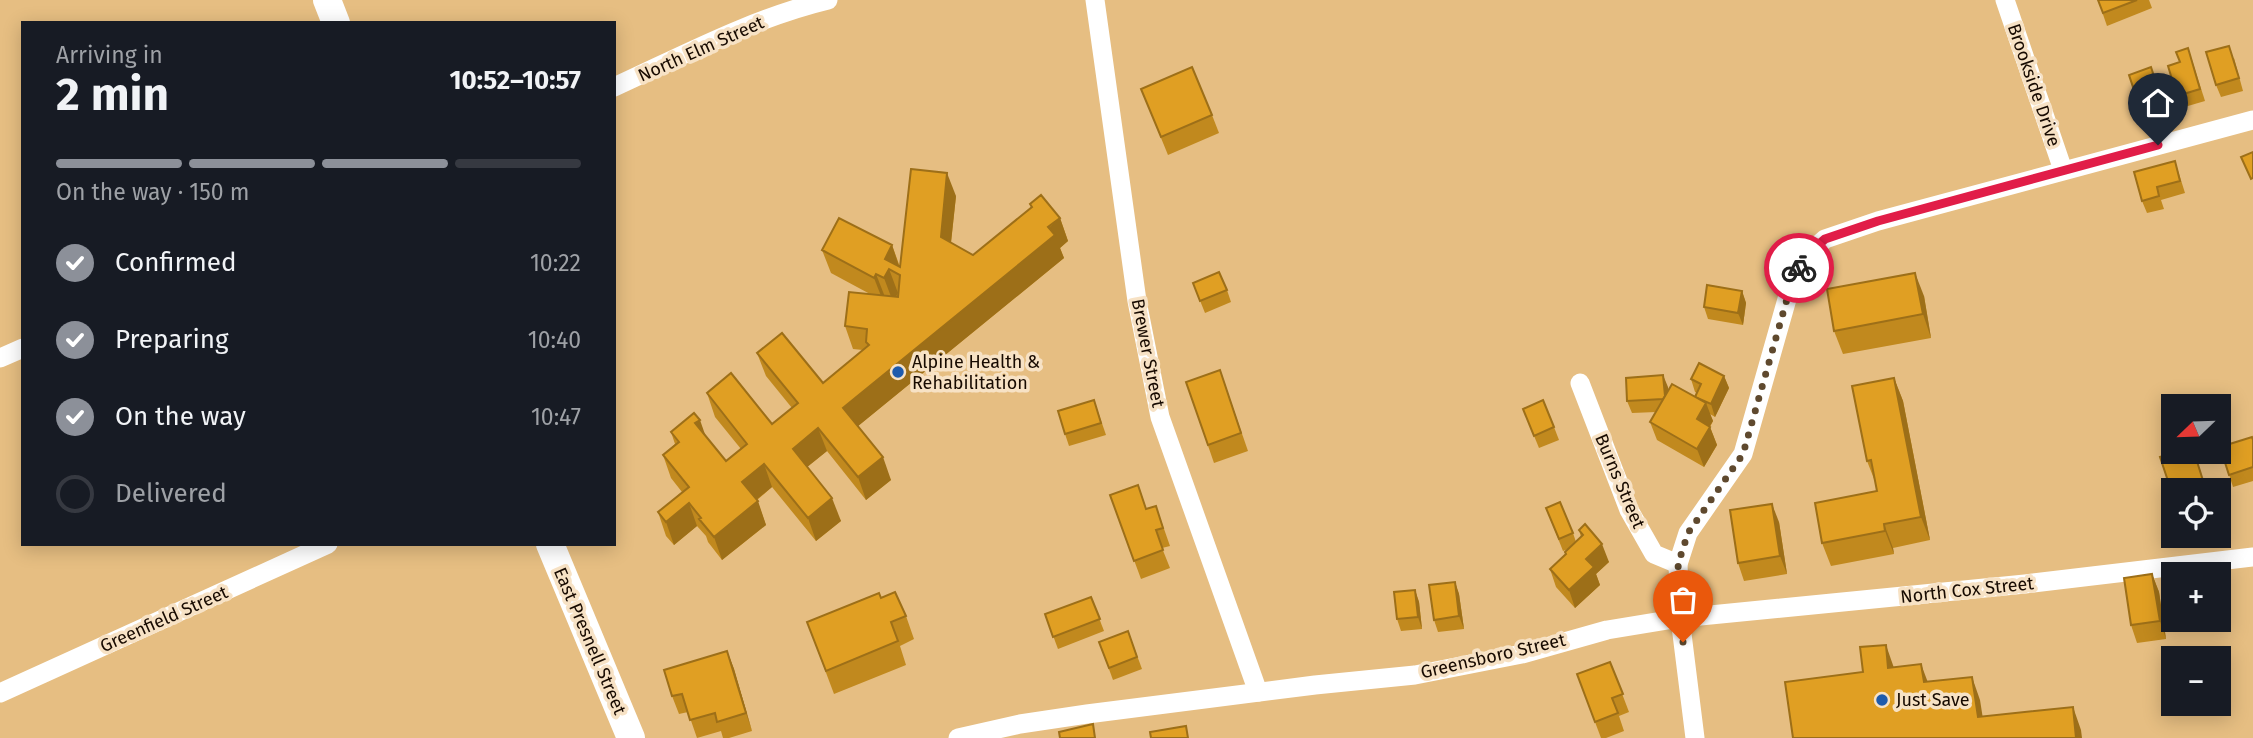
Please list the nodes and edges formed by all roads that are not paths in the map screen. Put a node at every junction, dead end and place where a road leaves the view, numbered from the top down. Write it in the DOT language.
graph roads {
  1 [pos="327,0"];
  2 [pos="828,0"];
  3 [pos="1095,0"];
  4 [pos="2005,0"];
  5 [pos="335,21"];
  6 [pos="616,86"];
  7 [pos="2253,120"];
  8 [pos="2063,170"];
  9 [pos="21,349"];
  10 [pos="0,358"];
  11 [pos="1580,383"];
  12 [pos="324,546"];
  13 [pos="551,546"];
  14 [pos="2253,560"];
  15 [pos="1678,564"];
  16 [pos="1680,618"];
  17 [pos="1258,692"];
  18 [pos="0,693"];
  19 [pos="631,738"];
  20 [pos="958,738"];
  21 [pos="1695,738"];
  1 -- 5 [label="main road"];
  2 -- 6 [label="street, North Elm Street"];
  3 -- 17 [label="street, Brewer Street"];
  4 -- 8 [label="street, Brookside Drive"];
  7 -- 8 [label="street"];
  8 -- 15 [label="street"];
  9 -- 10 [label="street"];
  11 -- 15 [label="street, Burns Street"];
  12 -- 18 [label="street, Greenfield Street"];
  13 -- 19 [label="main road, East Presnell Street"];
  14 -- 16 [label="street, North Cox Street"];
  15 -- 16 [label="street"];
  16 -- 17 [label="street, Greensboro Street"];
  16 -- 21 [label="street"];
  17 -- 20 [label="street, Greensboro Street"];
}
